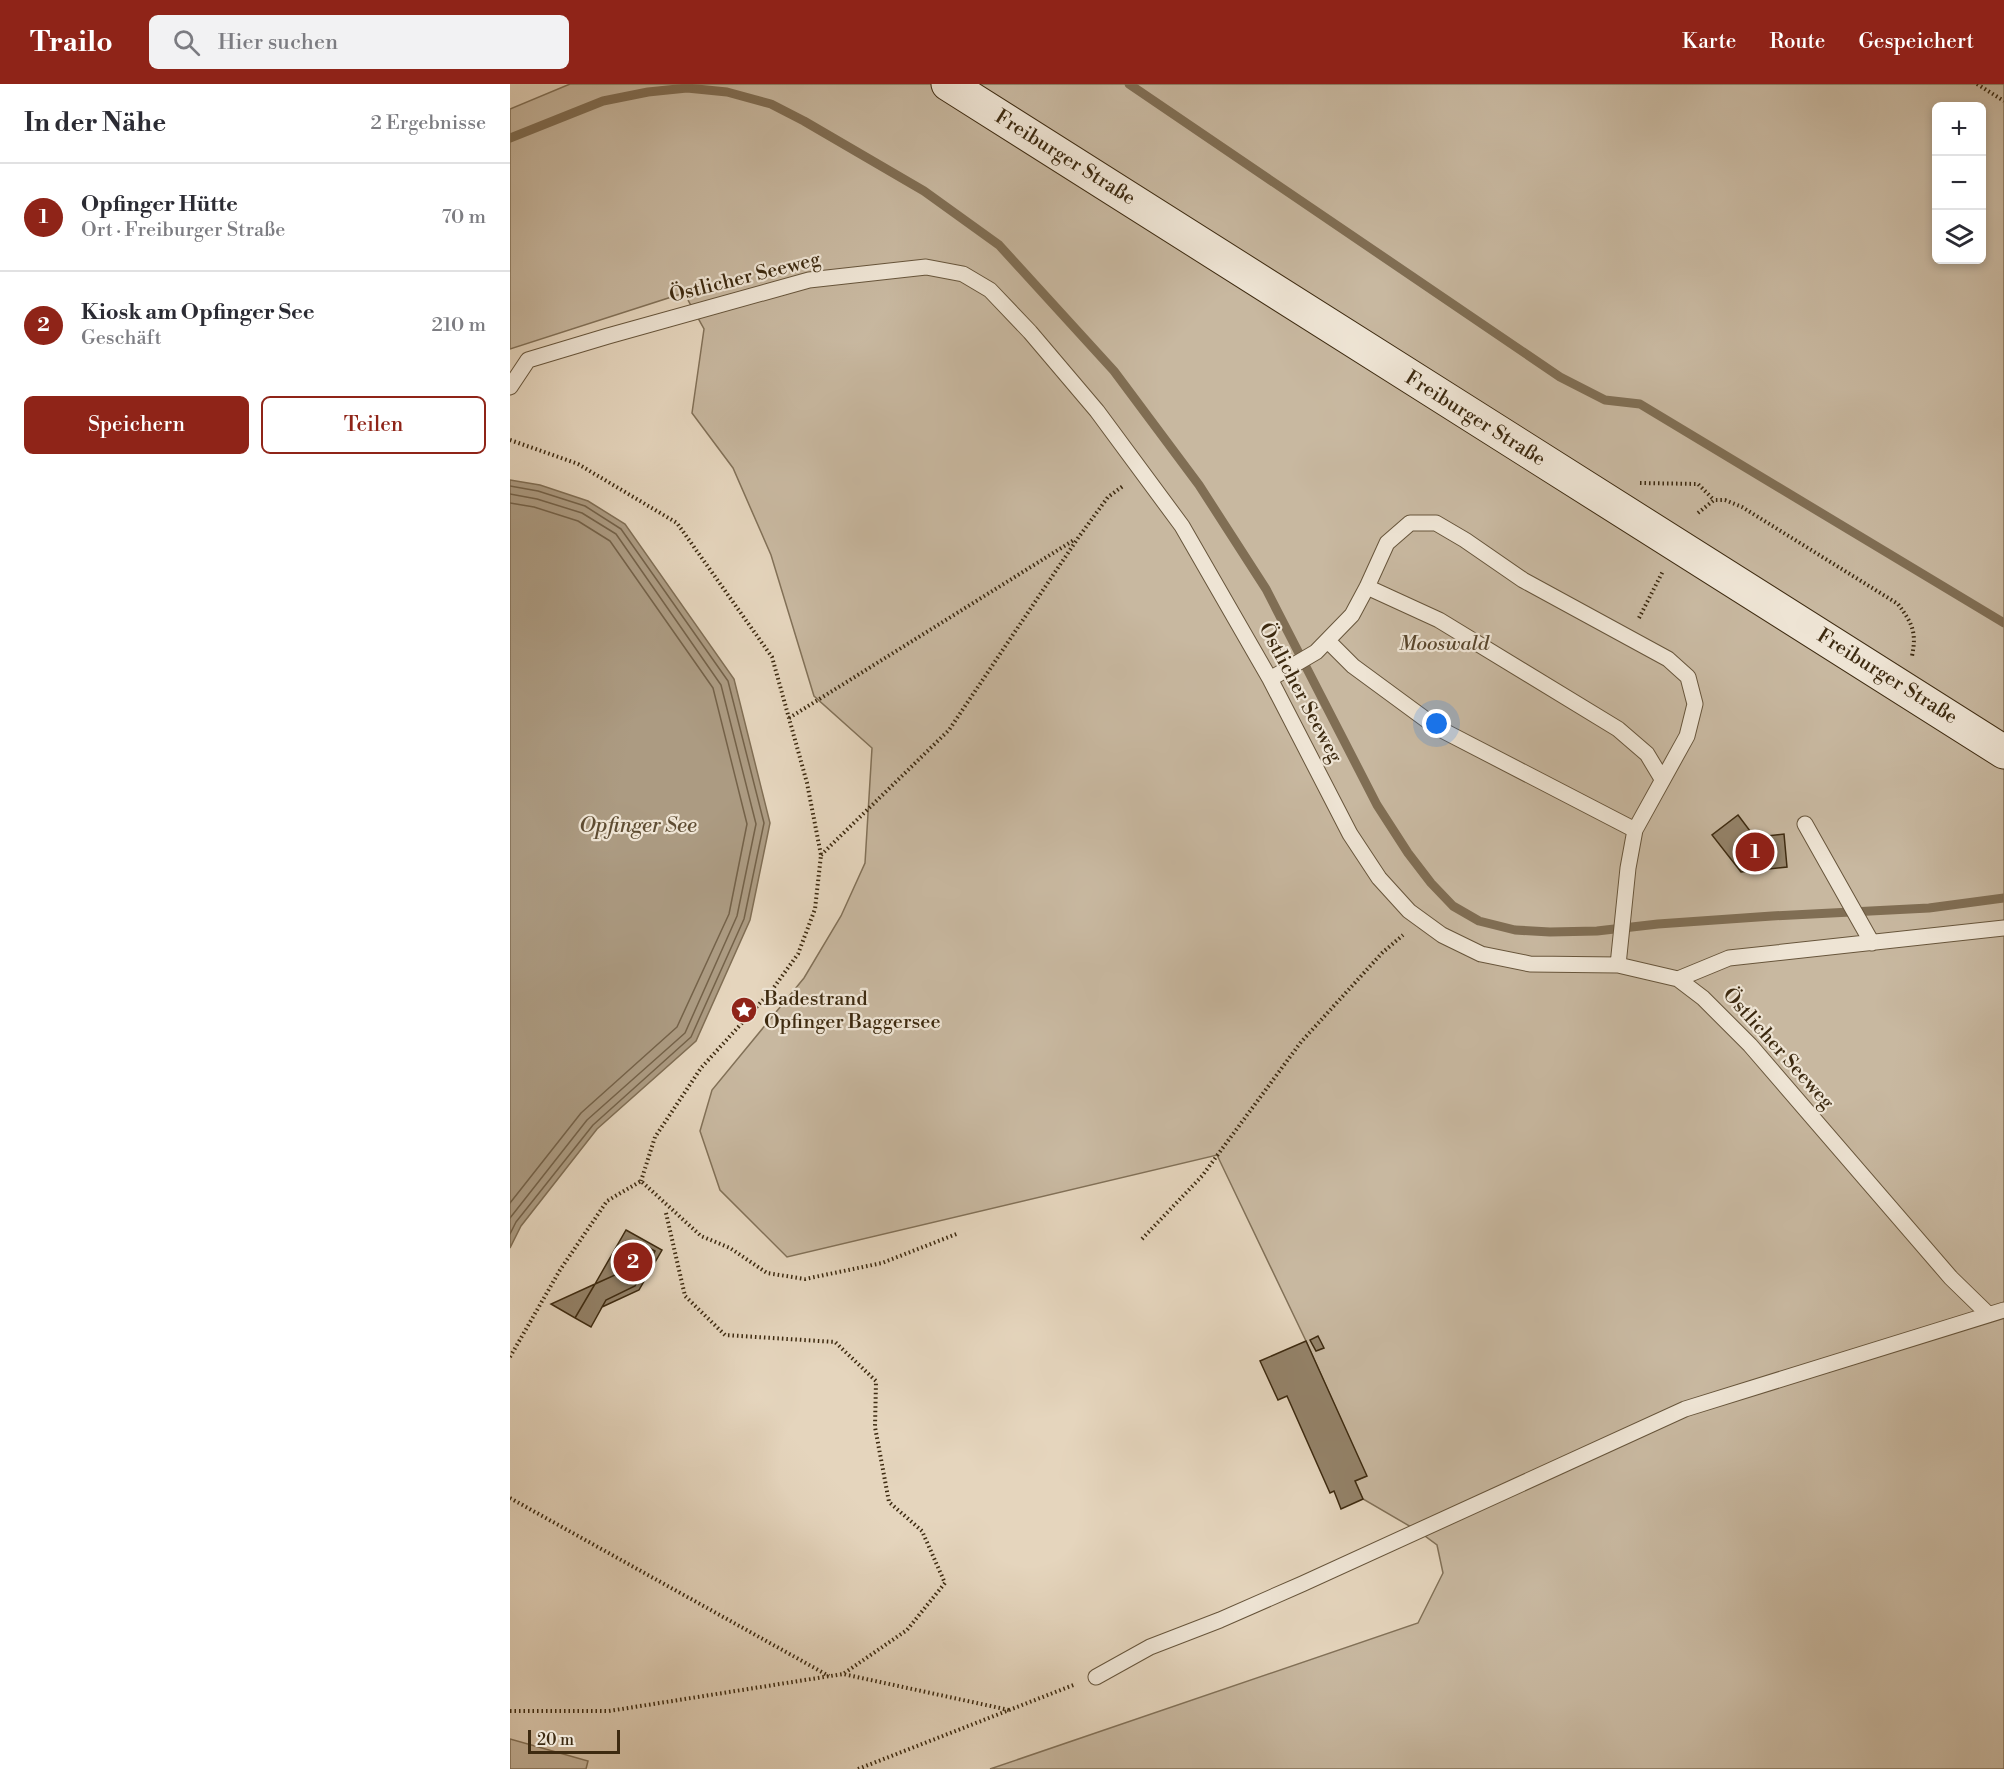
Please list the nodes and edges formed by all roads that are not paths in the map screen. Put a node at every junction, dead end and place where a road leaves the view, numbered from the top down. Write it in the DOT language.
graph roads {
  1 [pos="948,84"];
  2 [pos="510,387"];
  3 [pos="1367,587"];
  4 [pos="1328,641"];
  5 [pos="1270,679"];
  6 [pos="2004,752"];
  7 [pos="1662,779"];
  8 [pos="1805,824"];
  9 [pos="1635,830"];
  10 [pos="2004,928"];
  11 [pos="1869,937"];
  12 [pos="1618,965"];
  13 [pos="1678,979"];
  14 [pos="2004,1310"];
  15 [pos="1988,1314"];
  16 [pos="1096,1677"];
  1 -- 6 [label="main road, Freiburger Straße"];
  2 -- 5 [label="lane, Östlicher Seeweg"];
  3 -- 4 [label="lane"];
  3 -- 7 [label="lane"];
  3 -- 7 [label="lane"];
  4 -- 5 [label="lane"];
  4 -- 9 [label="lane"];
  5 -- 12 [label="lane, Östlicher Seeweg"];
  7 -- 9 [label="lane"];
  8 -- 11 [label="lane"];
  9 -- 12 [label="lane"];
  10 -- 11 [label="lane"];
  11 -- 13 [label="lane"];
  12 -- 13 [label="lane, Östlicher Seeweg"];
  13 -- 15 [label="lane, Östlicher Seeweg"];
  14 -- 15 [label="lane"];
  15 -- 16 [label="lane"];
}
